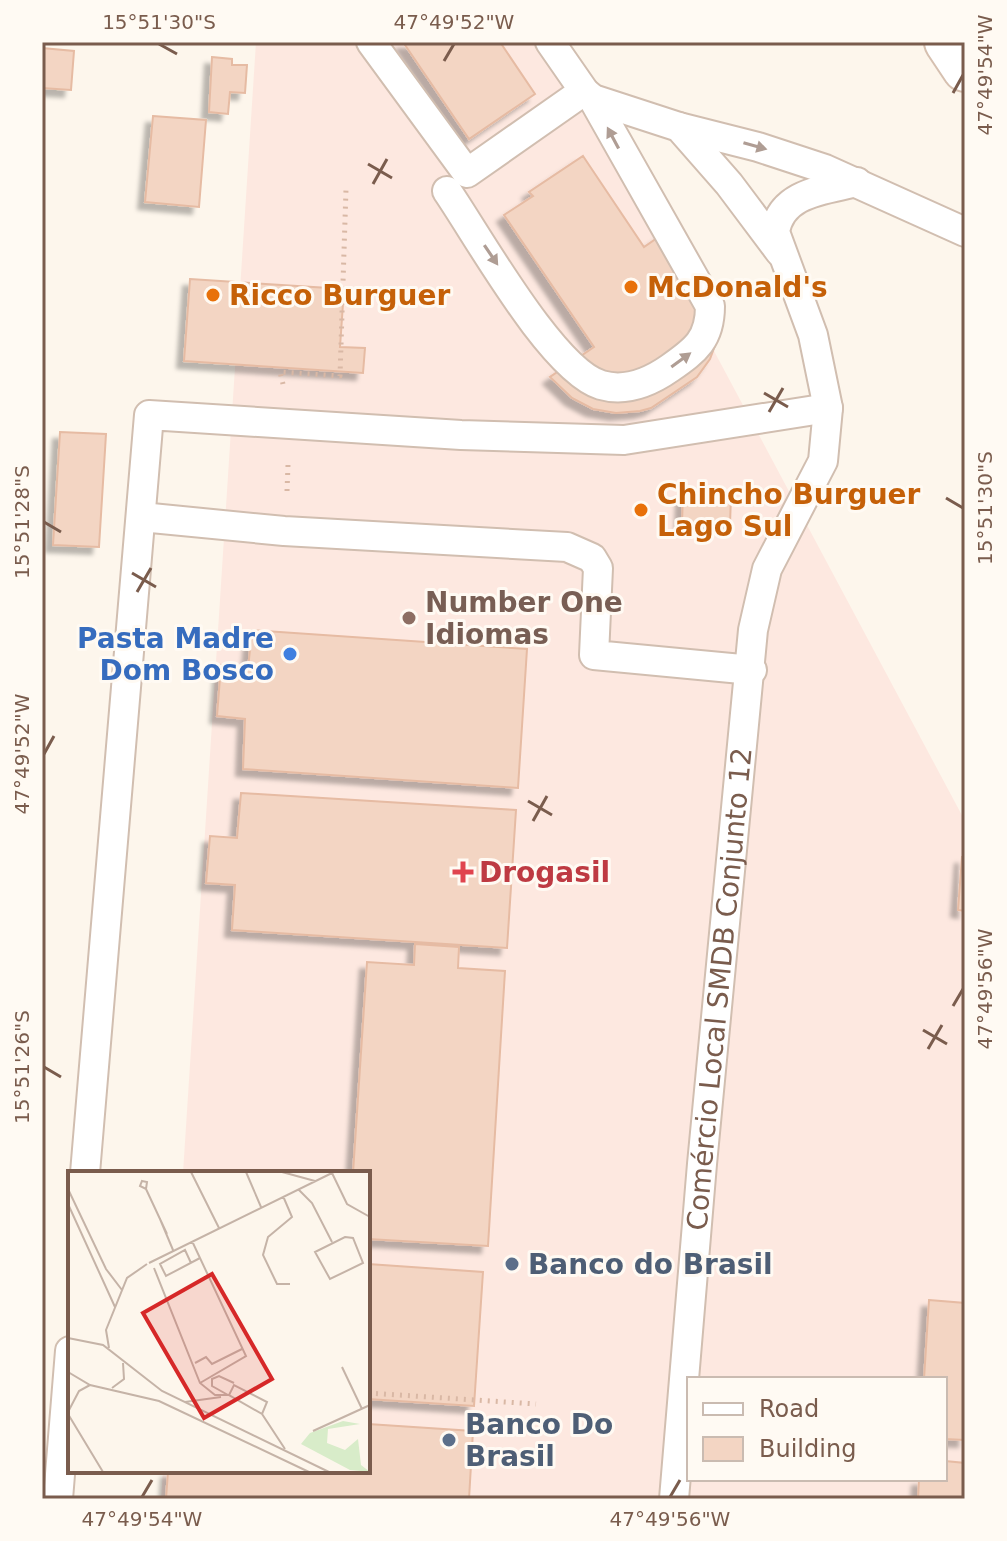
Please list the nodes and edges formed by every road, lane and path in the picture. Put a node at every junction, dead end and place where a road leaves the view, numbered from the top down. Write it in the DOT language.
graph roads {
  1 [pos="371,42"];
  2 [pos="550,42"];
  3 [pos="947,42"];
  4 [pos="965,69"];
  5 [pos="588,95"];
  6 [pos="679,127"];
  7 [pos="857,182"];
  8 [pos="346,189"];
  9 [pos="447,191"];
  10 [pos="965,232"];
  11 [pos="787,262"];
  12 [pos="340,376"];
  13 [pos="828,408"];
  14 [pos="291,425"];
  15 [pos="141,517"];
  16 [pos="284,531"];
  17 [pos="752,670"];
  18 [pos="85,1171"];
  19 [pos="68,1376"];
  20 [pos="370,1393"];
  21 [pos="536,1404"];
  22 [pos="58,1499"];
  23 [pos="674,1499"];
  1 -- 5 [label="lane"];
  2 -- 5 [label="lane"];
  3 -- 4 [label="main road"];
  5 -- 6 [label="lane"];
  9 -- 5 [label="lane, one-way"];
  6 -- 7 [label="lane, one-way"];
  6 -- 11 [label="lane"];
  7 -- 10 [label="lane"];
  7 -- 11 [label="lane"];
  8 -- 12 [label="path"];
  11 -- 13 [label="lane, Comércio Local SMDB Conjunto 12"];
  13 -- 14 [label="lane"];
  13 -- 17 [label="lane, Comércio Local SMDB Conjunto 12"];
  14 -- 15 [label="lane"];
  14 -- 16 [label="path"];
  15 -- 16 [label="lane"];
  15 -- 18 [label="lane"];
  16 -- 17 [label="lane"];
  17 -- 23 [label="lane, Comércio Local SMDB Conjunto 12"];
  19 -- 22 [label="lane"];
  20 -- 21 [label="path"];
}
